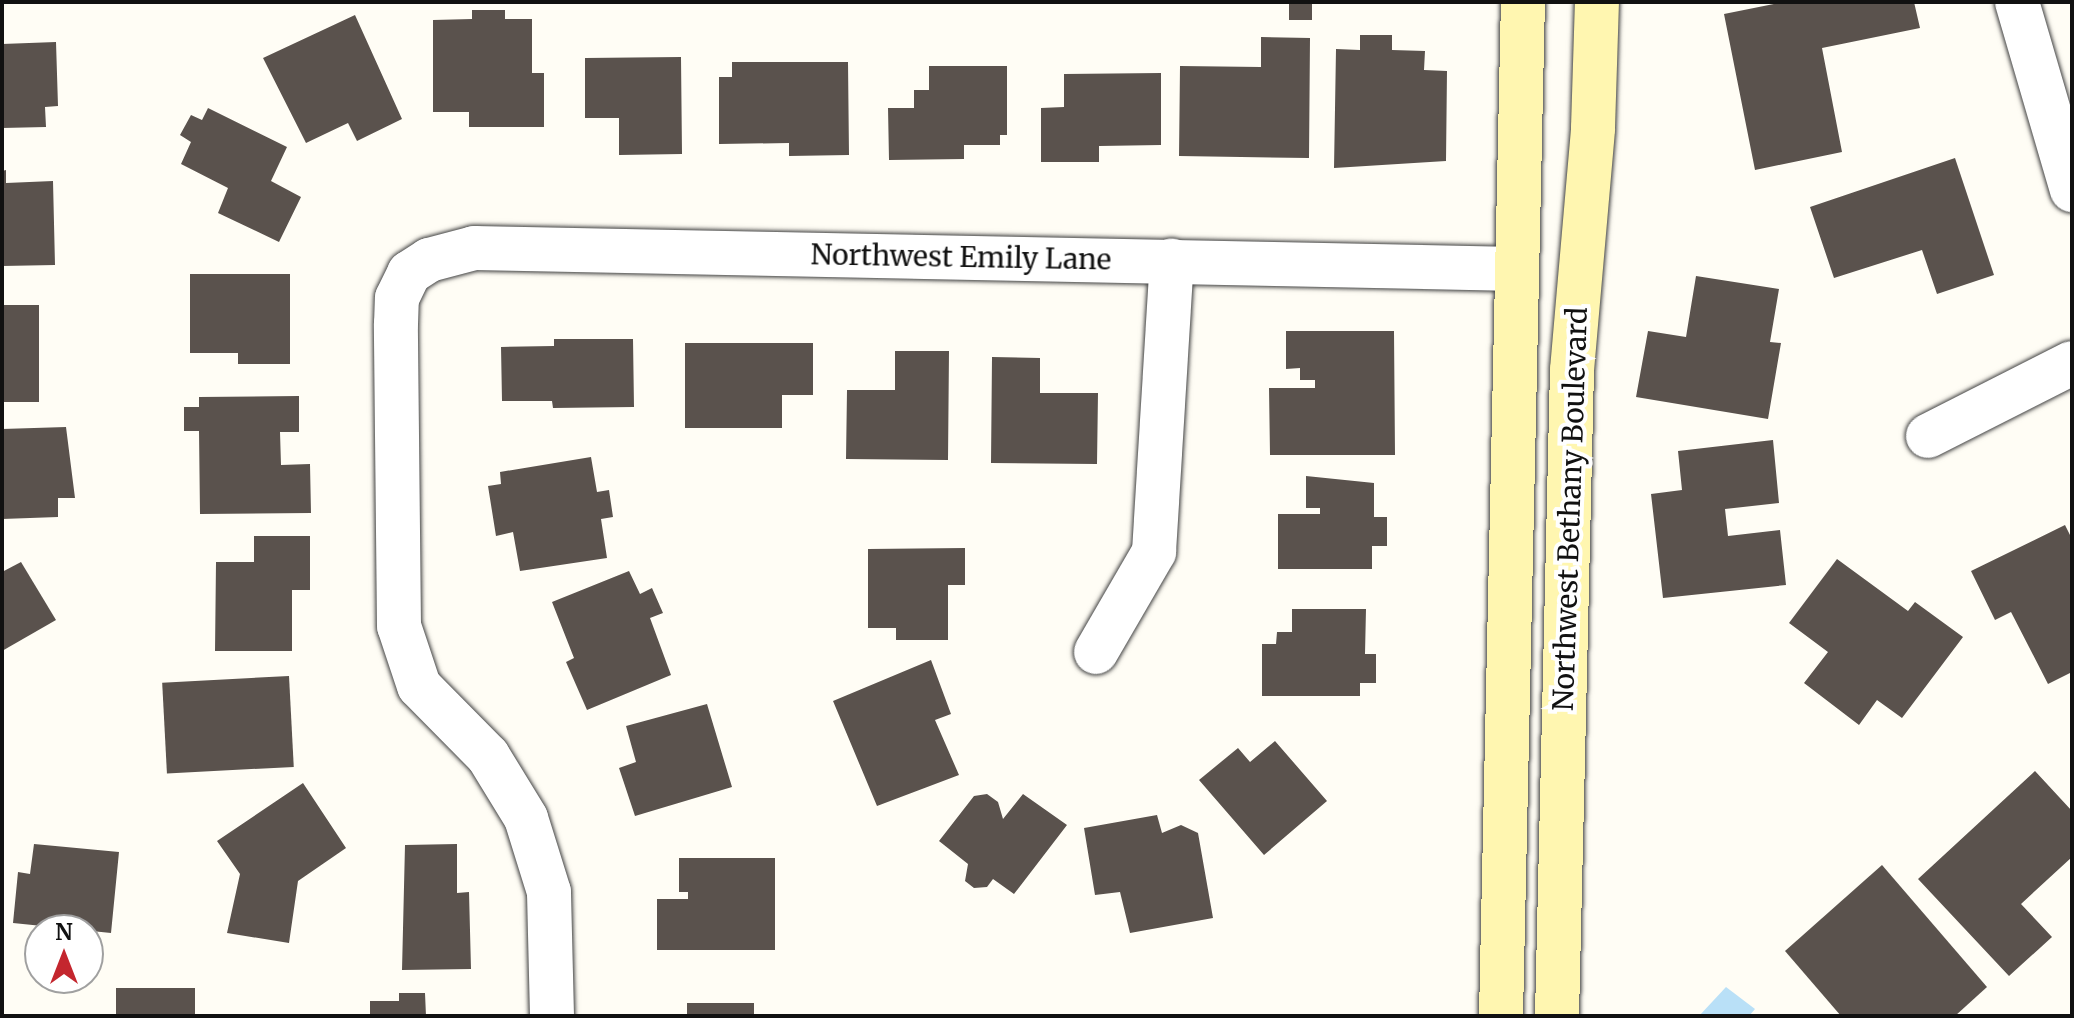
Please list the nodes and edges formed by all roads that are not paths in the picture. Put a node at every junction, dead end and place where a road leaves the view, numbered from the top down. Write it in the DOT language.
graph roads {
  1 [pos="1523,2"];
  2 [pos="1597,2"];
  3 [pos="2017,2"];
  4 [pos="2072,190"];
  5 [pos="1172,261"];
  6 [pos="1517,269"];
  7 [pos="2072,363"];
  8 [pos="1928,436"];
  9 [pos="1096,652"];
  10 [pos="552,1016"];
  11 [pos="1501,1016"];
  12 [pos="1557,1016"];
  1 -- 6 [label="main road, Northwest Bethany Boulevard"];
  2 -- 12 [label="main road, Northwest Bethany Boulevard"];
  3 -- 4 [label="street"];
  5 -- 6 [label="street, Northwest Emily Lane"];
  5 -- 9 [label="street"];
  5 -- 10 [label="street, Northwest Emily Lane"];
  6 -- 11 [label="main road, Northwest Bethany Boulevard"];
  7 -- 8 [label="street"];
}
